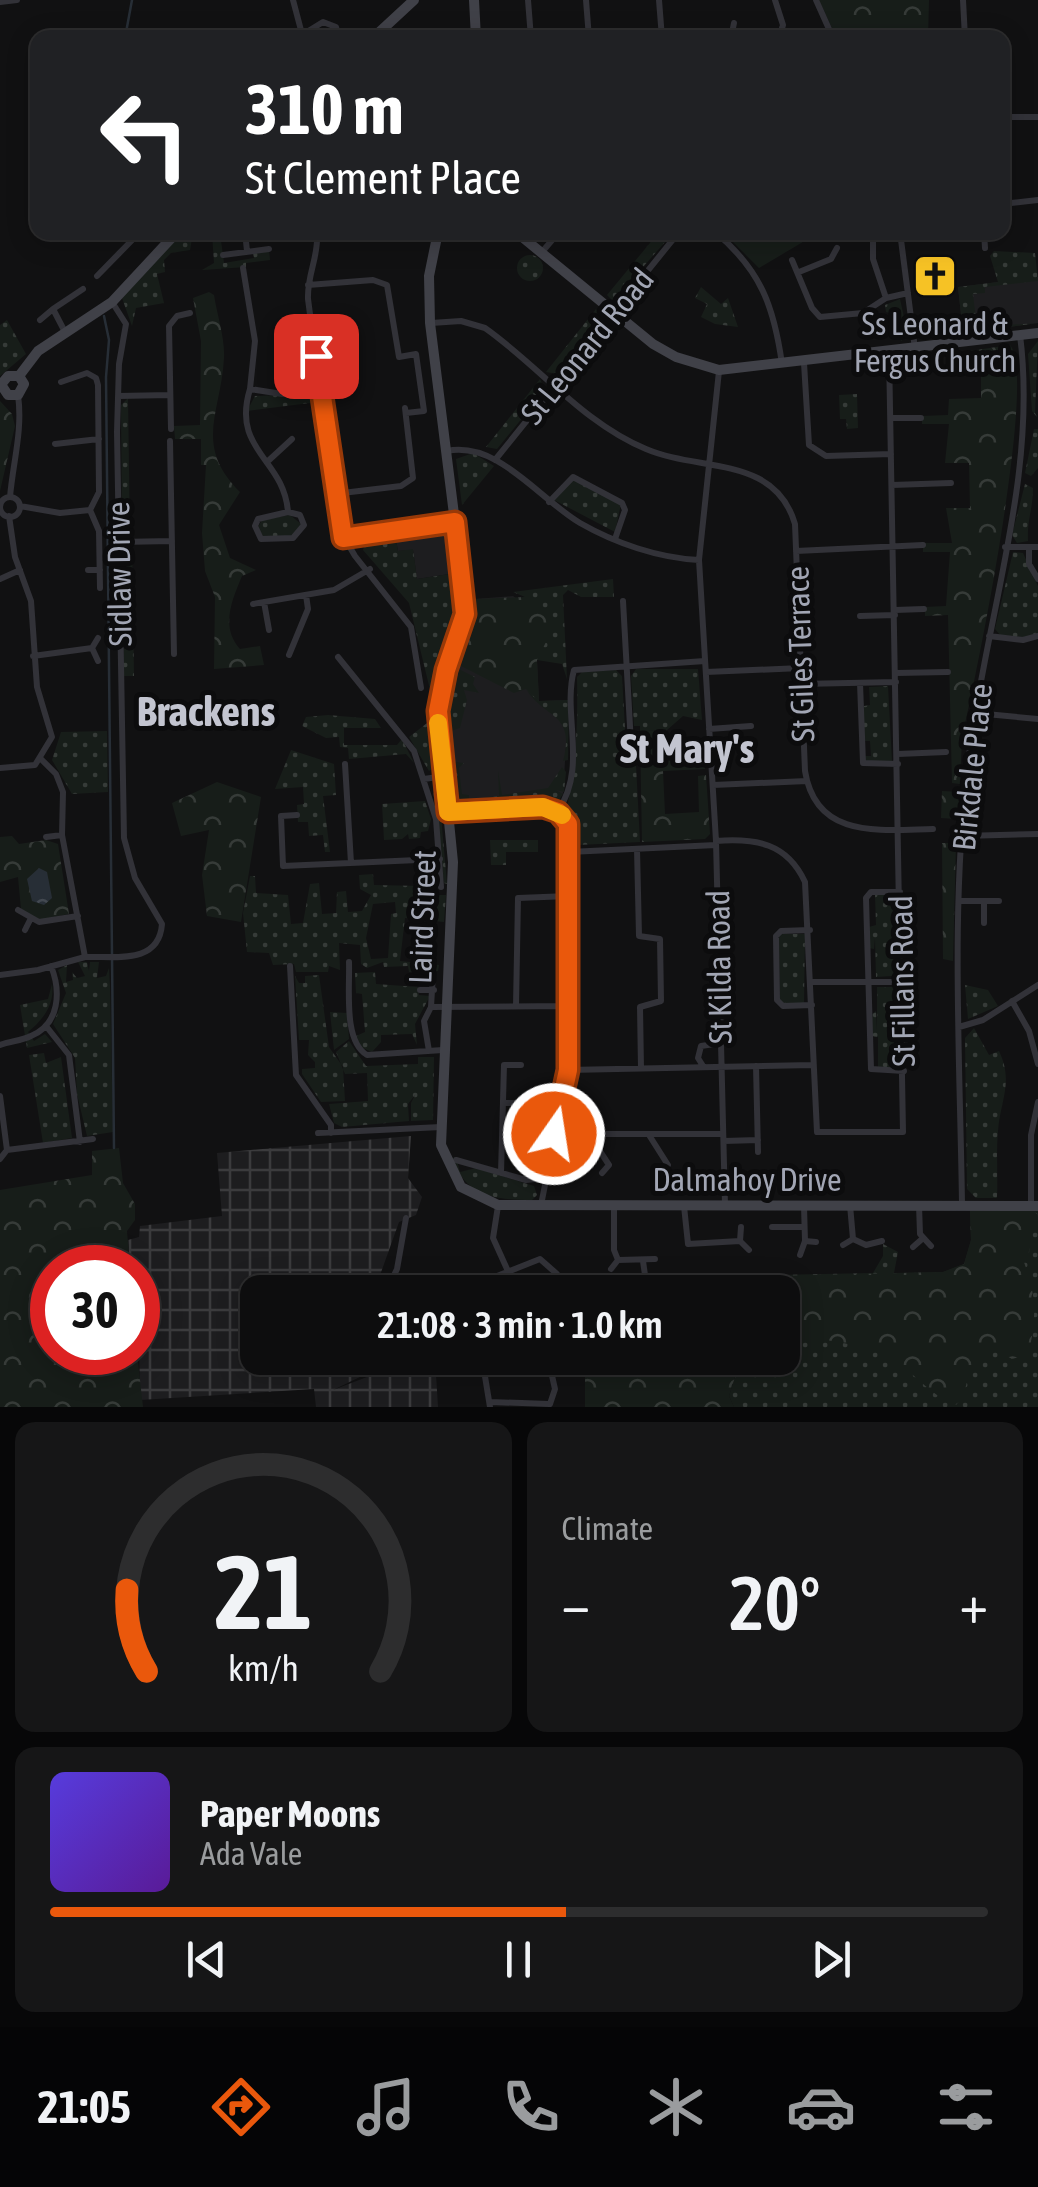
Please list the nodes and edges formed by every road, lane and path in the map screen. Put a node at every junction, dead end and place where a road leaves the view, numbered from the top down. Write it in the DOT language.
graph roads {
  1 [pos="17,0"];
  2 [pos="294,0"];
  3 [pos="414,0"];
  4 [pos="474,0"];
  5 [pos="528,0"];
  6 [pos="586,0"];
  7 [pos="659,0"];
  8 [pos="775,0"];
  9 [pos="816,0"];
  10 [pos="963,0"];
  11 [pos="0,2"];
  12 [pos="734,23"];
  13 [pos="386,26"];
  14 [pos="298,30"];
  15 [pos="309,30"];
  16 [pos="337,30"];
  17 [pos="382,30"];
  18 [pos="388,30"];
  19 [pos="476,30"];
  20 [pos="530,30"];
  21 [pos="588,30"];
  22 [pos="661,30"];
  23 [pos="733,30"];
  24 [pos="781,30"];
  25 [pos="829,30"];
  26 [pos="965,30"];
  27 [pos="1010,117"];
  28 [pos="1038,117"];
  29 [pos="1038,200"];
  30 [pos="1010,203"];
  31 [pos="132,240"];
  32 [pos="170,240"];
  33 [pos="245,240"];
  34 [pos="317,240"];
  35 [pos="436,240"];
  36 [pos="526,240"];
  37 [pos="552,240"];
  38 [pos="672,240"];
  39 [pos="725,240"];
  40 [pos="873,240"];
  41 [pos="901,240"];
  42 [pos="985,240"];
  43 [pos="268,248"];
  44 [pos="837,248"];
  45 [pos="986,248"];
  46 [pos="247,252"];
  47 [pos="542,252"];
  48 [pos="223,255"];
  49 [pos="792,260"];
  50 [pos="243,268"];
  51 [pos="799,272"];
  52 [pos="97,276"];
  53 [pos="308,285"];
  54 [pos="84,289"];
  55 [pos="908,293"];
  56 [pos="886,298"];
  57 [pos="112,302"];
  58 [pos="53,310"];
  59 [pos="614,312"];
  60 [pos="190,313"];
  61 [pos="40,320"];
  62 [pos="430,323"];
  63 [pos="66,333"];
  64 [pos="1038,333"];
  65 [pos="1020,335"];
  66 [pos="915,348"];
  67 [pos="889,352"];
  68 [pos="804,362"];
  69 [pos="782,366"];
  70 [pos="720,370"];
  71 [pos="18,376"];
  72 [pos="62,382"];
  73 [pos="1,386"];
  74 [pos="555,386"];
  75 [pos="250,389"];
  76 [pos="320,390"];
  77 [pos="18,395"];
  78 [pos="118,396"];
  79 [pos="170,396"];
  80 [pos="891,418"];
  81 [pos="921,418"];
  82 [pos="1026,421"];
  83 [pos="1038,422"];
  84 [pos="171,429"];
  85 [pos="292,439"];
  86 [pos="99,440"];
  87 [pos="170,441"];
  88 [pos="56,444"];
  89 [pos="446,451"];
  90 [pos="892,454"];
  91 [pos="495,460"];
  92 [pos="267,462"];
  93 [pos="709,466"];
  94 [pos="952,483"];
  95 [pos="892,484"];
  96 [pos="334,494"];
  97 [pos="10,497"];
  98 [pos="549,502"];
  99 [pos="20,506"];
  100 [pos="0,508"];
  101 [pos="90,510"];
  102 [pos="288,512"];
  103 [pos="9,516"];
  104 [pos="455,522"];
  105 [pos="343,538"];
  106 [pos="614,539"];
  107 [pos="172,540"];
  108 [pos="119,542"];
  109 [pos="922,545"];
  110 [pos="1005,547"];
  111 [pos="1034,547"];
  112 [pos="893,548"];
  113 [pos="796,551"];
  114 [pos="699,560"];
  115 [pos="370,569"];
  116 [pos="20,570"];
  117 [pos="88,570"];
  118 [pos="100,570"];
  119 [pos="0,578"];
  120 [pos="1038,579"];
  121 [pos="100,588"];
  122 [pos="306,595"];
  123 [pos="623,601"];
  124 [pos="264,602"];
  125 [pos="253,604"];
  126 [pos="924,609"];
  127 [pos="895,612"];
  128 [pos="860,616"];
  129 [pos="269,630"];
  130 [pos="989,636"];
  131 [pos="1038,636"];
  132 [pos="98,638"];
  133 [pos="92,648"];
  134 [pos="293,652"];
  135 [pos="174,654"];
  136 [pos="33,656"];
  137 [pos="338,658"];
  138 [pos="98,661"];
  139 [pos="705,662"];
  140 [pos="626,666"];
  141 [pos="800,668"];
  142 [pos="706,672"];
  143 [pos="948,672"];
  144 [pos="896,678"];
  145 [pos="860,683"];
  146 [pos="801,684"];
  147 [pos="420,688"];
  148 [pos="975,713"];
  149 [pos="1038,719"];
  150 [pos="751,726"];
  151 [pos="709,729"];
  152 [pos="630,744"];
  153 [pos="946,752"];
  154 [pos="898,754"];
  155 [pos="42,758"];
  156 [pos="345,764"];
  157 [pos="898,764"];
  158 [pos="0,768"];
  159 [pos="444,776"];
  160 [pos="424,778"];
  161 [pos="806,781"];
  162 [pos="712,785"];
  163 [pos="448,812"];
  164 [pos="558,812"];
  165 [pos="297,815"];
  166 [pos="934,829"];
  167 [pos="900,830"];
  168 [pos="1038,834"];
  169 [pos="62,835"];
  170 [pos="962,836"];
  171 [pos="46,837"];
  172 [pos="716,843"];
  173 [pos="636,849"];
  174 [pos="570,852"];
  175 [pos="440,859"];
  176 [pos="351,863"];
  177 [pos="441,887"];
  178 [pos="900,892"];
  179 [pos="569,896"];
  180 [pos="999,901"];
  181 [pos="959,902"];
  182 [pos="984,902"];
  183 [pos="18,910"];
  184 [pos="78,916"];
  185 [pos="30,920"];
  186 [pos="984,923"];
  187 [pos="24,930"];
  188 [pos="810,930"];
  189 [pos="85,957"];
  190 [pos="349,962"];
  191 [pos="50,966"];
  192 [pos="290,966"];
  193 [pos="433,974"];
  194 [pos="0,975"];
  195 [pos="811,982"];
  196 [pos="868,982"];
  197 [pos="902,982"];
  198 [pos="1038,986"];
  199 [pos="420,990"];
  200 [pos="434,990"];
  201 [pos="1012,1001"];
  202 [pos="812,1005"];
  203 [pos="444,1006"];
  204 [pos="516,1006"];
  205 [pos="569,1006"];
  206 [pos="431,1007"];
  207 [pos="46,1026"];
  208 [pos="960,1026"];
  209 [pos="721,1042"];
  210 [pos="0,1045"];
  211 [pos="442,1050"];
  212 [pos="429,1051"];
  213 [pos="1038,1064"];
  214 [pos="521,1065"];
  215 [pos="703,1066"];
  216 [pos="722,1066"];
  217 [pos="756,1066"];
  218 [pos="813,1066"];
  219 [pos="642,1068"];
  220 [pos="568,1070"];
  221 [pos="904,1071"];
  222 [pos="0,1096"];
  223 [pos="1038,1102"];
  224 [pos="504,1103"];
  225 [pos="561,1104"];
  226 [pos="440,1127"];
  227 [pos="331,1133"];
  228 [pos="318,1134"];
  229 [pos="554,1134"];
  230 [pos="648,1134"];
  231 [pos="589,1135"];
  232 [pos="723,1138"];
  233 [pos="93,1140"];
  234 [pos="758,1140"];
  235 [pos="80,1142"];
  236 [pos="7,1150"];
  237 [pos="758,1152"];
  238 [pos="0,1159"];
  239 [pos="456,1160"];
  240 [pos="466,1163"];
  241 [pos="463,1172"];
  242 [pos="501,1173"];
  243 [pos="602,1173"];
  244 [pos="1036,1173"];
  245 [pos="660,1174"];
  246 [pos="544,1178"];
  247 [pos="461,1186"];
  248 [pos="804,1204"];
  249 [pos="850,1204"];
  250 [pos="919,1204"];
  251 [pos="962,1204"];
  252 [pos="498,1205"];
  253 [pos="614,1205"];
  254 [pos="684,1205"];
  255 [pos="725,1205"];
  256 [pos="541,1206"];
  257 [pos="1035,1206"];
  258 [pos="406,1218"];
  259 [pos="741,1227"];
  260 [pos="772,1227"];
  261 [pos="804,1227"];
  262 [pos="854,1239"];
  263 [pos="922,1239"];
  264 [pos="740,1240"];
  265 [pos="805,1241"];
  266 [pos="816,1242"];
  267 [pos="843,1245"];
  268 [pos="914,1246"];
  269 [pos="931,1246"];
  270 [pos="749,1250"];
  271 [pos="800,1255"];
  272 [pos="880,1255"];
  273 [pos="655,1259"];
  274 [pos="618,1260"];
  275 [pos="644,1261"];
  276 [pos="507,1269"];
  277 [pos="611,1269"];
  278 [pos="394,1275"];
  279 [pos="496,1275"];
  280 [pos="556,1275"];
  281 [pos="645,1275"];
  282 [pos="485,1375"];
  283 [pos="551,1375"];
  284 [pos="490,1404"];
  285 [pos="550,1405"];
  1 -- 11 [label="street"];
  2 -- 14 [label="street"];
  3 -- 13 [label="street"];
  4 -- 19 [label="street"];
  5 -- 20 [label="street"];
  6 -- 21 [label="street"];
  7 -- 22 [label="street"];
  8 -- 24 [label="street"];
  9 -- 25 [label="street"];
  10 -- 26 [label="street"];
  12 -- 23 [label="street"];
  13 -- 17 [label="street"];
  13 -- 18 [label="street"];
  15 -- 16 [label="street"];
  27 -- 28 [label="street"];
  29 -- 30 [label="street"];
  31 -- 52 [label="street"];
  32 -- 57 [label="street"];
  33 -- 46 [label="street"];
  34 -- 53 [label="street"];
  35 -- 62 [label="street, Laird Street"];
  36 -- 47 [label="street"];
  37 -- 47 [label="street"];
  38 -- 59 [label="street, St Leonard Road"];
  39 -- 69 [label="street"];
  40 -- 56 [label="street"];
  41 -- 55 [label="street"];
  42 -- 45 [label="street"];
  43 -- 46 [label="street"];
  44 -- 51 [label="street"];
  46 -- 48 [label="street"];
  47 -- 59 [label="street"];
  49 -- 51 [label="street"];
  50 -- 75 [label="street"];
  51 -- 56 [label="street"];
  53 -- 76 [label="street"];
  53 -- 96 [label="street"];
  54 -- 58 [label="street"];
  55 -- 56 [label="street"];
  55 -- 66 [label="street"];
  57 -- 63 [label="street"];
  57 -- 78 [label="street, Sidlaw Drive"];
  58 -- 61 [label="street"];
  58 -- 63 [label="street"];
  59 -- 70 [label="street"];
  59 -- 74 [label="street, St Leonard Road"];
  60 -- 79 [label="street"];
  62 -- 74 [label="street"];
  62 -- 89 [label="street, Laird Street"];
  63 -- 71 [label="street"];
  64 -- 65 [label="street"];
  65 -- 66 [label="street"];
  65 -- 82 [label="street, Birkdale Place"];
  66 -- 67 [label="street"];
  67 -- 68 [label="street"];
  67 -- 80 [label="street, St Fillans Road"];
  68 -- 69 [label="street"];
  68 -- 90 [label="street"];
  69 -- 70 [label="street"];
  70 -- 93 [label="street, St Kilda Road"];
  71 -- 73 [label="street"];
  71 -- 77 [label="street"];
  72 -- 86 [label="street"];
  73 -- 77 [label="street"];
  74 -- 91 [label="street, St Leonard Road"];
  74 -- 93 [label="street"];
  75 -- 76 [label="street"];
  75 -- 92 [label="street"];
  76 -- 96 [label="street"];
  77 -- 97 [label="street"];
  78 -- 79 [label="street"];
  78 -- 108 [label="street, Sidlaw Drive"];
  79 -- 84 [label="street"];
  80 -- 81 [label="street"];
  80 -- 90 [label="street, St Fillans Road"];
  82 -- 83 [label="street"];
  82 -- 110 [label="street, Birkdale Place"];
  85 -- 92 [label="street"];
  86 -- 88 [label="street"];
  86 -- 101 [label="street"];
  87 -- 107 [label="street"];
  89 -- 91 [label="street"];
  89 -- 104 [label="street, Laird Street"];
  90 -- 95 [label="street, St Fillans Road"];
  91 -- 98 [label="street"];
  92 -- 102 [label="street"];
  93 -- 113 [label="street, St Giles Terrace"];
  93 -- 114 [label="street, St Kilda Road"];
  94 -- 95 [label="street"];
  95 -- 112 [label="street, St Fillans Road"];
  96 -- 105 [label="street"];
  97 -- 99 [label="street"];
  97 -- 100 [label="street"];
  98 -- 106 [label="street"];
  98 -- 106 [label="street"];
  99 -- 101 [label="street"];
  99 -- 103 [label="street"];
  100 -- 103 [label="street"];
  101 -- 118 [label="street"];
  102 -- 102 [label="street"];
  103 -- 116 [label="street"];
  104 -- 105 [label="street"];
  104 -- 159 [label="street, Laird Street"];
  105 -- 115 [label="street"];
  106 -- 114 [label="street"];
  107 -- 108 [label="street"];
  107 -- 135 [label="street"];
  108 -- 189 [label="street, Sidlaw Drive"];
  109 -- 112 [label="street"];
  110 -- 111 [label="street"];
  110 -- 130 [label="street, Birkdale Place"];
  111 -- 120 [label="street"];
  112 -- 113 [label="street"];
  112 -- 127 [label="street, St Fillans Road"];
  113 -- 141 [label="street, St Giles Terrace"];
  114 -- 139 [label="street, St Kilda Road"];
  115 -- 122 [label="street"];
  115 -- 147 [label="street"];
  116 -- 119 [label="street"];
  116 -- 136 [label="street"];
  117 -- 118 [label="street"];
  118 -- 121 [label="street"];
  122 -- 124 [label="street"];
  122 -- 134 [label="street"];
  123 -- 140 [label="street"];
  124 -- 125 [label="street"];
  124 -- 129 [label="street"];
  126 -- 127 [label="street"];
  127 -- 128 [label="street"];
  127 -- 144 [label="street, St Fillans Road"];
  130 -- 131 [label="street"];
  130 -- 148 [label="street, Birkdale Place"];
  132 -- 133 [label="street"];
  133 -- 136 [label="street"];
  133 -- 138 [label="street"];
  136 -- 155 [label="street"];
  137 -- 160 [label="street"];
  139 -- 140 [label="street"];
  139 -- 142 [label="street, St Kilda Road"];
  140 -- 152 [label="street"];
  140 -- 164 [label="street"];
  141 -- 142 [label="street"];
  141 -- 146 [label="street, St Giles Terrace"];
  142 -- 151 [label="street, St Kilda Road"];
  143 -- 144 [label="street"];
  144 -- 145 [label="street"];
  144 -- 154 [label="street, St Fillans Road"];
  145 -- 146 [label="street"];
  145 -- 157 [label="street"];
  146 -- 161 [label="street, St Giles Terrace"];
  148 -- 149 [label="street"];
  148 -- 170 [label="street, Birkdale Place"];
  150 -- 151 [label="street"];
  151 -- 162 [label="street, St Kilda Road"];
  153 -- 154 [label="street"];
  154 -- 157 [label="street, St Fillans Road"];
  155 -- 158 [label="street"];
  155 -- 169 [label="street"];
  156 -- 176 [label="street"];
  157 -- 167 [label="street, St Fillans Road"];
  159 -- 160 [label="street"];
  159 -- 163 [label="street, Laird Street"];
  160 -- 175 [label="street"];
  161 -- 162 [label="street"];
  161 -- 167 [label="street, St Giles Terrace"];
  162 -- 172 [label="street, St Kilda Road"];
  163 -- 164 [label="street"];
  163 -- 203 [label="street, Laird Street"];
  164 -- 174 [label="street"];
  165 -- 176 [label="street"];
  166 -- 167 [label="street"];
  167 -- 178 [label="street, St Fillans Road"];
  168 -- 170 [label="street"];
  169 -- 171 [label="street"];
  169 -- 184 [label="street"];
  170 -- 181 [label="street, Birkdale Place"];
  172 -- 173 [label="street"];
  172 -- 188 [label="street"];
  172 -- 209 [label="street, St Kilda Road"];
  173 -- 174 [label="street"];
  173 -- 219 [label="street"];
  174 -- 179 [label="street"];
  175 -- 176 [label="street"];
  175 -- 177 [label="street"];
  178 -- 196 [label="street"];
  178 -- 197 [label="street, St Fillans Road"];
  179 -- 204 [label="street"];
  179 -- 205 [label="street"];
  180 -- 182 [label="street"];
  181 -- 182 [label="street"];
  181 -- 208 [label="street, Birkdale Place"];
  182 -- 186 [label="street"];
  183 -- 185 [label="street"];
  184 -- 185 [label="street"];
  184 -- 189 [label="street"];
  185 -- 187 [label="street"];
  188 -- 195 [label="street"];
  188 -- 202 [label="street"];
  189 -- 191 [label="street, Sidlaw Drive"];
  190 -- 212 [label="street"];
  191 -- 194 [label="street, Sidlaw Drive"];
  191 -- 207 [label="street"];
  192 -- 227 [label="street"];
  193 -- 200 [label="street"];
  195 -- 196 [label="street"];
  195 -- 202 [label="street"];
  196 -- 197 [label="street"];
  196 -- 221 [label="street"];
  197 -- 221 [label="street, St Fillans Road"];
  198 -- 201 [label="street"];
  199 -- 200 [label="street"];
  200 -- 206 [label="street"];
  201 -- 208 [label="street"];
  201 -- 213 [label="street"];
  202 -- 218 [label="street"];
  203 -- 204 [label="street"];
  203 -- 206 [label="street"];
  203 -- 211 [label="street, Laird Street"];
  204 -- 205 [label="street"];
  205 -- 220 [label="street"];
  206 -- 212 [label="street"];
  207 -- 210 [label="street"];
  207 -- 235 [label="street"];
  208 -- 251 [label="street, Birkdale Place"];
  209 -- 215 [label="street"];
  209 -- 216 [label="street, St Kilda Road"];
  211 -- 212 [label="street"];
  211 -- 226 [label="street, Laird Street"];
  214 -- 224 [label="street"];
  215 -- 216 [label="street"];
  215 -- 219 [label="street"];
  216 -- 217 [label="street"];
  216 -- 232 [label="street, St Kilda Road"];
  217 -- 218 [label="street"];
  217 -- 234 [label="street"];
  218 -- 221 [label="street, St Fillans Road"];
  219 -- 220 [label="street"];
  220 -- 225 [label="street"];
  222 -- 236 [label="street"];
  223 -- 244 [label="street"];
  224 -- 225 [label="street"];
  224 -- 242 [label="street"];
  225 -- 229 [label="street"];
  226 -- 227 [label="street"];
  226 -- 247 [label="street, Laird Street"];
  227 -- 228 [label="street"];
  229 -- 231 [label="street"];
  229 -- 246 [label="street"];
  230 -- 231 [label="street"];
  230 -- 232 [label="street"];
  230 -- 245 [label="street"];
  231 -- 243 [label="street"];
  232 -- 234 [label="street"];
  232 -- 255 [label="street, St Kilda Road"];
  233 -- 235 [label="street"];
  234 -- 237 [label="street"];
  235 -- 236 [label="street"];
  236 -- 238 [label="street"];
  239 -- 240 [label="street"];
  240 -- 241 [label="street"];
  240 -- 242 [label="street"];
  242 -- 246 [label="street"];
  244 -- 257 [label="street"];
  246 -- 256 [label="street"];
  247 -- 252 [label="street, Dalmahoy Drive"];
  248 -- 249 [label="street, Dalmahoy Drive"];
  248 -- 255 [label="street, Dalmahoy Drive"];
  248 -- 261 [label="street"];
  249 -- 250 [label="street, Dalmahoy Drive"];
  249 -- 262 [label="street"];
  250 -- 251 [label="street, Dalmahoy Drive"];
  250 -- 263 [label="street"];
  251 -- 257 [label="street, Dalmahoy Drive"];
  252 -- 256 [label="street, Dalmahoy Drive"];
  252 -- 276 [label="street"];
  253 -- 254 [label="street, Dalmahoy Drive"];
  253 -- 256 [label="street, Dalmahoy Drive"];
  253 -- 274 [label="street"];
  254 -- 255 [label="street, Dalmahoy Drive"];
  254 -- 264 [label="street"];
  258 -- 278 [label="street"];
  259 -- 264 [label="street"];
  260 -- 261 [label="street"];
  261 -- 265 [label="street"];
  262 -- 267 [label="street"];
  262 -- 272 [label="street"];
  263 -- 268 [label="street"];
  263 -- 269 [label="street"];
  264 -- 270 [label="street"];
  265 -- 266 [label="street"];
  265 -- 271 [label="street"];
  273 -- 275 [label="street"];
  274 -- 275 [label="street"];
  274 -- 277 [label="street"];
  275 -- 281 [label="street"];
  276 -- 279 [label="street"];
  276 -- 280 [label="street"];
  282 -- 284 [label="street"];
  283 -- 285 [label="street"];
  284 -- 285 [label="street"];
}
